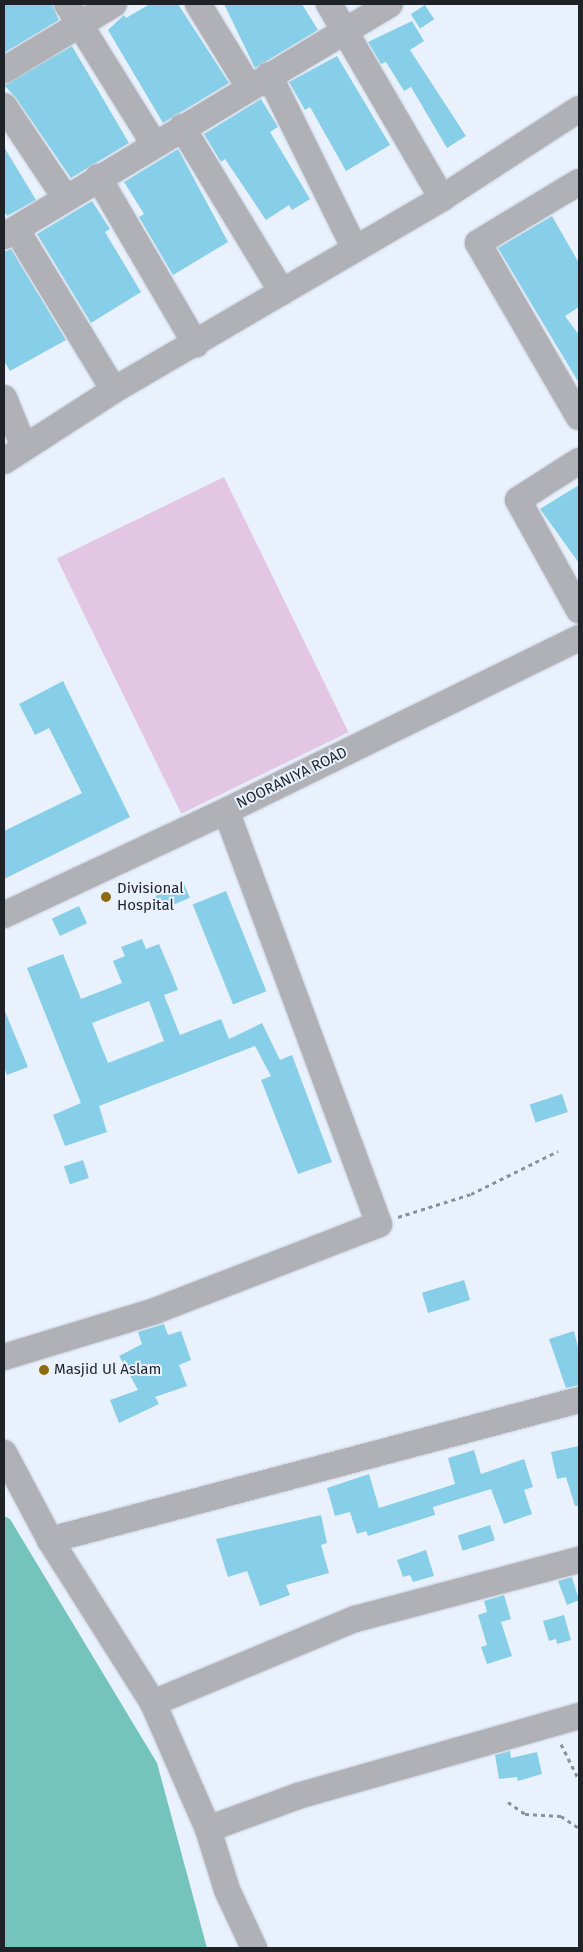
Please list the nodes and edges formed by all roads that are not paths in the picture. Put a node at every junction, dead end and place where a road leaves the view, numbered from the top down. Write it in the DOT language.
graph roads {
  1 [pos="114,4"];
  2 [pos="198,4"];
  3 [pos="329,4"];
  4 [pos="390,4"];
  5 [pos="73,14"];
  6 [pos="344,30"];
  7 [pos="4,70"];
  8 [pos="259,81"];
  9 [pos="4,106"];
  10 [pos="579,109"];
  11 [pos="182,127"];
  12 [pos="154,144"];
  13 [pos="98,177"];
  14 [pos="575,193"];
  15 [pos="64,197"];
  16 [pos="442,198"];
  17 [pos="10,233"];
  18 [pos="355,249"];
  19 [pos="282,292"];
  20 [pos="196,344"];
  21 [pos="114,390"];
  22 [pos="4,398"];
  23 [pos="579,417"];
  24 [pos="14,453"];
  25 [pos="579,461"];
  26 [pos="579,610"];
  27 [pos="579,638"];
  28 [pos="226,811"];
  29 [pos="4,915"];
  30 [pos="4,1357"];
  31 [pos="579,1400"];
  32 [pos="4,1453"];
  33 [pos="50,1540"];
  34 [pos="579,1560"];
  35 [pos="153,1703"];
  36 [pos="575,1717"];
  37 [pos="208,1829"];
  38 [pos="254,1948"];
  1 -- 5 [label="street"];
  2 -- 8 [label="street"];
  3 -- 6 [label="street"];
  4 -- 6 [label="street"];
  5 -- 7 [label="street"];
  5 -- 12 [label="street"];
  6 -- 8 [label="street"];
  6 -- 16 [label="street"];
  8 -- 11 [label="street"];
  8 -- 18 [label="street"];
  9 -- 15 [label="street"];
  10 -- 16 [label="street"];
  11 -- 12 [label="street"];
  11 -- 19 [label="street"];
  12 -- 13 [label="street"];
  13 -- 15 [label="street"];
  13 -- 20 [label="street"];
  14 -- 23 [label="street"];
  15 -- 17 [label="street"];
  16 -- 18 [label="street"];
  17 -- 21 [label="street"];
  18 -- 19 [label="street"];
  19 -- 20 [label="street"];
  20 -- 21 [label="street"];
  21 -- 24 [label="street"];
  22 -- 24 [label="street"];
  25 -- 26 [label="street"];
  27 -- 28 [label="street, NOORANIYA ROAD"];
  28 -- 29 [label="street, NOORANIYA ROAD"];
  28 -- 30 [label="street"];
  31 -- 33 [label="street"];
  32 -- 33 [label="street"];
  33 -- 35 [label="street"];
  34 -- 35 [label="street"];
  35 -- 37 [label="street"];
  36 -- 37 [label="street"];
  37 -- 38 [label="street"];
}
